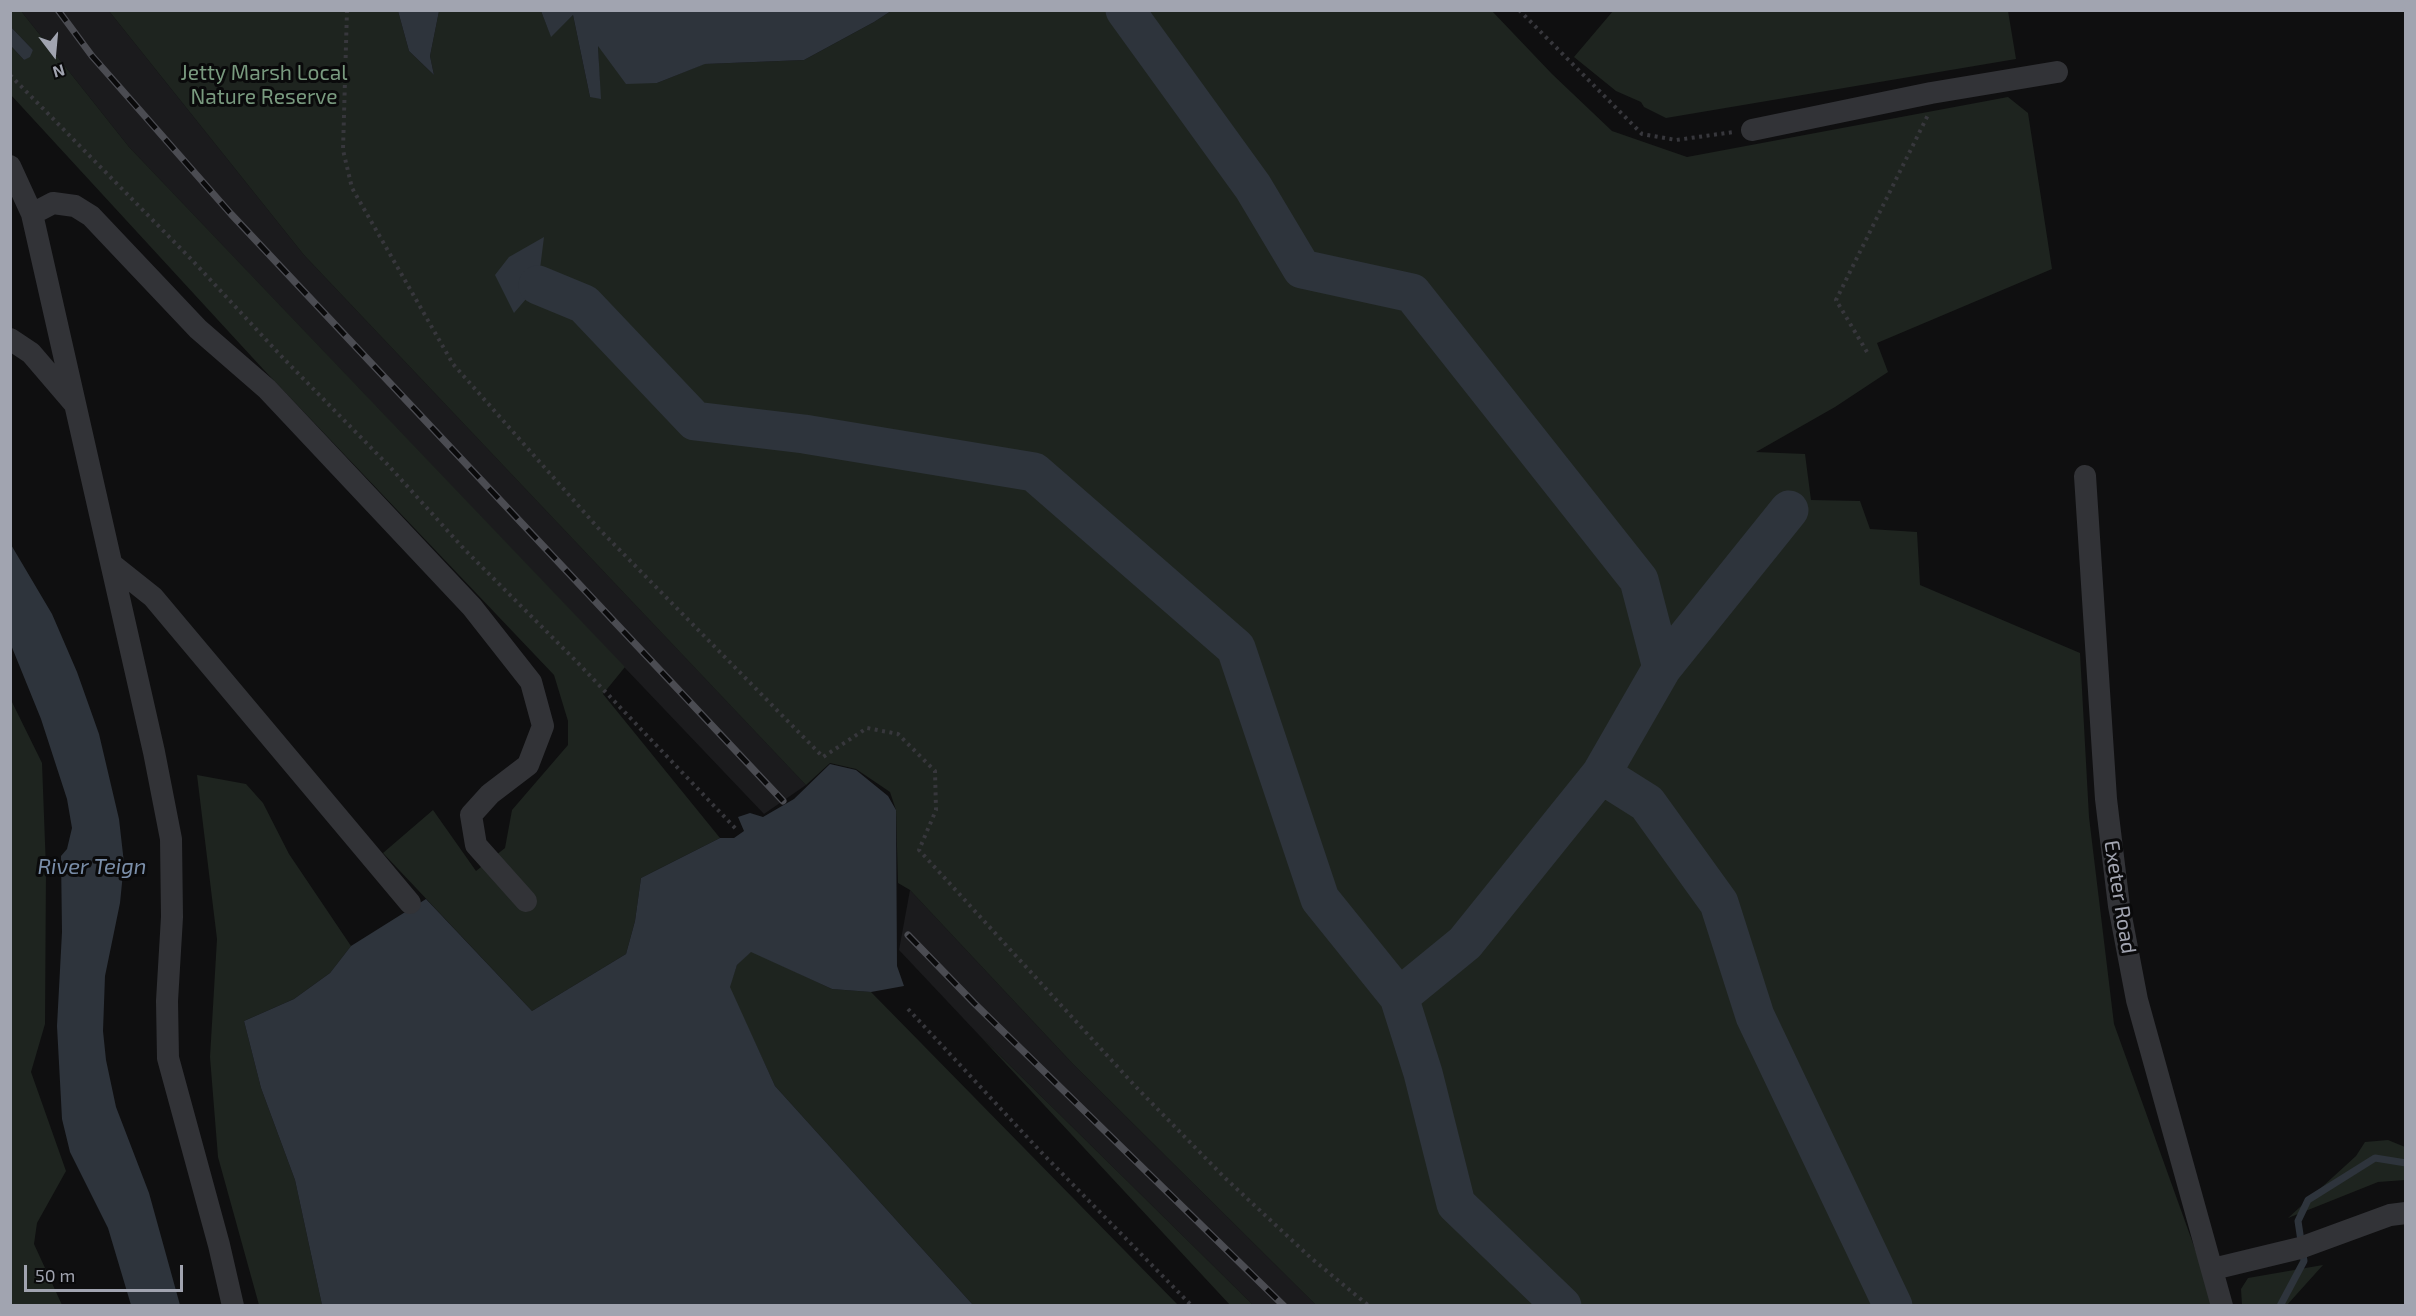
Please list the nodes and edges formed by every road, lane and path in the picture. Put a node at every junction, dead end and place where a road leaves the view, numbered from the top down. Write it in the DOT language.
graph roads {
  1 [pos="347,10"];
  2 [pos="1519,10"];
  3 [pos="2057,72"];
  4 [pos="10,75"];
  5 [pos="1930,93"];
  6 [pos="1752,130"];
  7 [pos="10,166"];
  8 [pos="32,214"];
  9 [pos="10,339"];
  10 [pos="1867,352"];
  11 [pos="75,405"];
  12 [pos="2085,476"];
  13 [pos="114,566"];
  14 [pos="737,830"];
  15 [pos="526,901"];
  16 [pos="410,903"];
  17 [pos="908,1009"];
  18 [pos="2406,1214"];
  19 [pos="2213,1269"];
  20 [pos="233,1305"];
  21 [pos="1192,1305"];
  22 [pos="1369,1305"];
  23 [pos="2222,1305"];
  1 -- 22 [label="path"];
  2 -- 6 [label="path"];
  3 -- 5 [label="street"];
  4 -- 14 [label="path"];
  5 -- 6 [label="street"];
  5 -- 10 [label="path"];
  7 -- 8 [label="street"];
  8 -- 11 [label="street"];
  8 -- 15 [label="street"];
  9 -- 11 [label="street"];
  11 -- 13 [label="street"];
  12 -- 19 [label="street, Exeter Road"];
  13 -- 16 [label="street"];
  13 -- 20 [label="street"];
  17 -- 21 [label="path"];
  18 -- 19 [label="street"];
  19 -- 23 [label="street, Exeter Road"];
}
